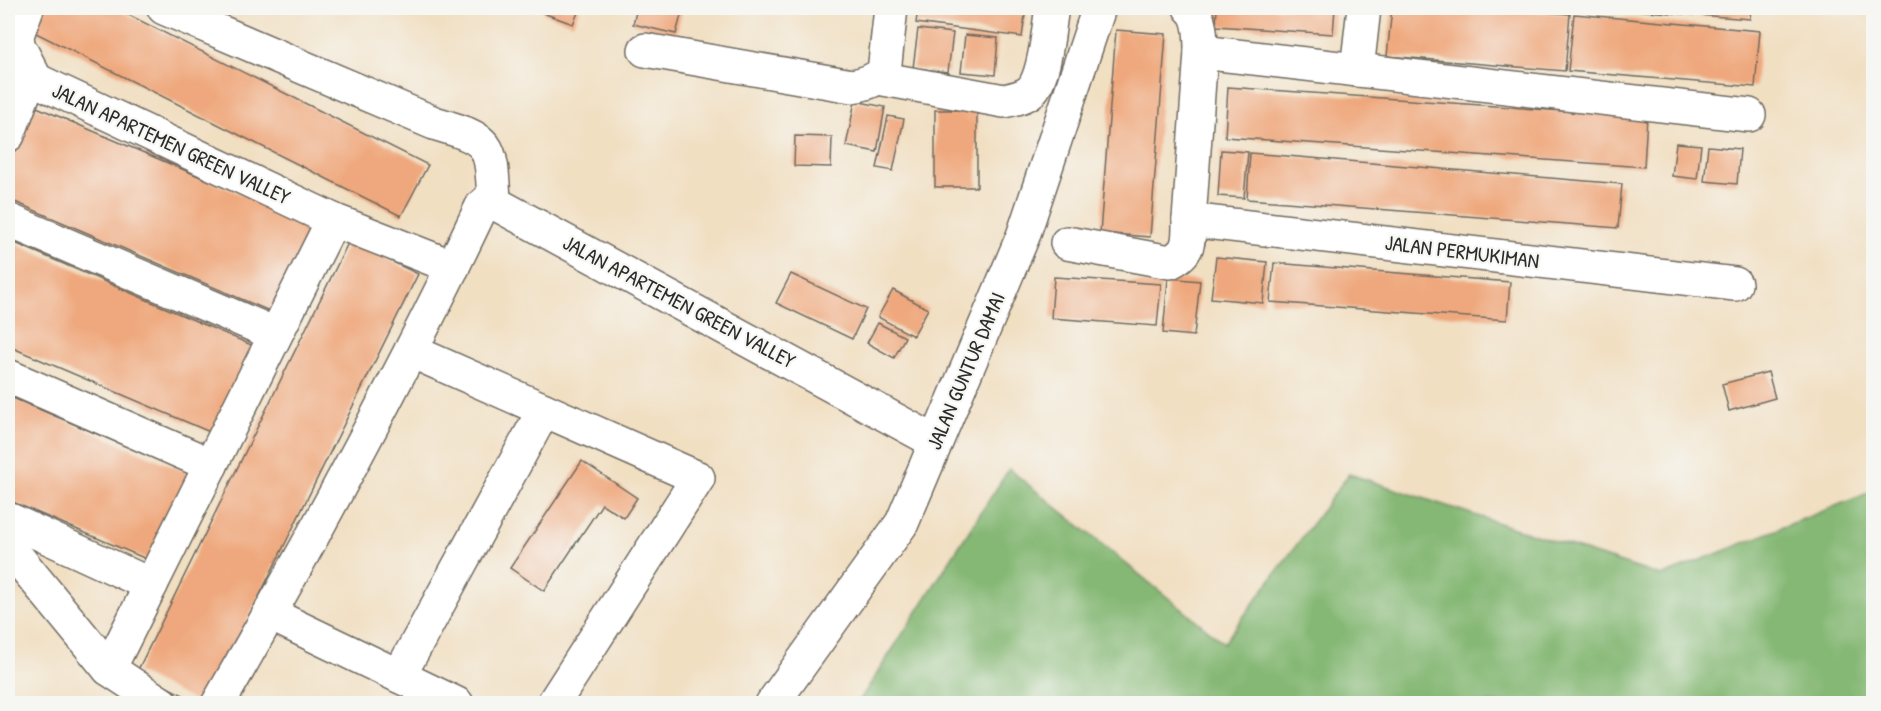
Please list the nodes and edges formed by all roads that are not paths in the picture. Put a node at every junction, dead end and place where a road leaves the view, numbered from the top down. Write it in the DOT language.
graph roads {
  1 [pos="27,8"];
  2 [pos="164,8"];
  3 [pos="891,8"];
  4 [pos="1052,8"];
  5 [pos="1099,8"];
  6 [pos="1190,8"];
  7 [pos="1364,8"];
  8 [pos="645,50"];
  9 [pos="1201,52"];
  10 [pos="1357,70"];
  11 [pos="878,78"];
  12 [pos="36,80"];
  13 [pos="1749,116"];
  14 [pos="8,135"];
  15 [pos="494,201"];
  16 [pos="8,220"];
  17 [pos="333,220"];
  18 [pos="1189,220"];
  19 [pos="1067,243"];
  20 [pos="453,267"];
  21 [pos="1735,284"];
  22 [pos="275,334"];
  23 [pos="411,351"];
  24 [pos="8,376"];
  25 [pos="544,410"];
  26 [pos="936,442"];
  27 [pos="211,465"];
  28 [pos="8,519"];
  29 [pos="8,546"];
  30 [pos="151,585"];
  31 [pos="270,614"];
  32 [pos="109,669"];
  33 [pos="399,676"];
  34 [pos="162,704"];
  35 [pos="218,704"];
  36 [pos="457,704"];
  37 [pos="553,704"];
  38 [pos="772,704"];
  1 -- 12 [label="street"];
  2 -- 15 [label="street"];
  3 -- 11 [label="street"];
  4 -- 11 [label="street"];
  5 -- 26 [label="street, JALAN GUNTUR DAMAI"];
  6 -- 9 [label="street"];
  7 -- 10 [label="street"];
  8 -- 11 [label="street"];
  9 -- 10 [label="street"];
  9 -- 18 [label="street"];
  10 -- 13 [label="street"];
  12 -- 14 [label="street, JALAN APARTEMEN GREEN VALLEY"];
  12 -- 17 [label="street, JALAN APARTEMEN GREEN VALLEY"];
  15 -- 20 [label="street"];
  15 -- 26 [label="street, JALAN APARTEMEN GREEN VALLEY"];
  16 -- 22 [label="street"];
  17 -- 20 [label="street, JALAN APARTEMEN GREEN VALLEY"];
  17 -- 22 [label="street"];
  18 -- 19 [label="street"];
  18 -- 21 [label="street, JALAN PERMUKIMAN"];
  20 -- 23 [label="street"];
  22 -- 27 [label="street"];
  23 -- 25 [label="street"];
  23 -- 31 [label="street"];
  24 -- 27 [label="street"];
  25 -- 33 [label="street"];
  25 -- 37 [label="street"];
  26 -- 38 [label="street, JALAN GUNTUR DAMAI"];
  27 -- 30 [label="street"];
  28 -- 30 [label="street"];
  29 -- 32 [label="street"];
  30 -- 32 [label="street"];
  31 -- 33 [label="street"];
  31 -- 35 [label="street"];
  32 -- 34 [label="street"];
  33 -- 36 [label="street"];
}
